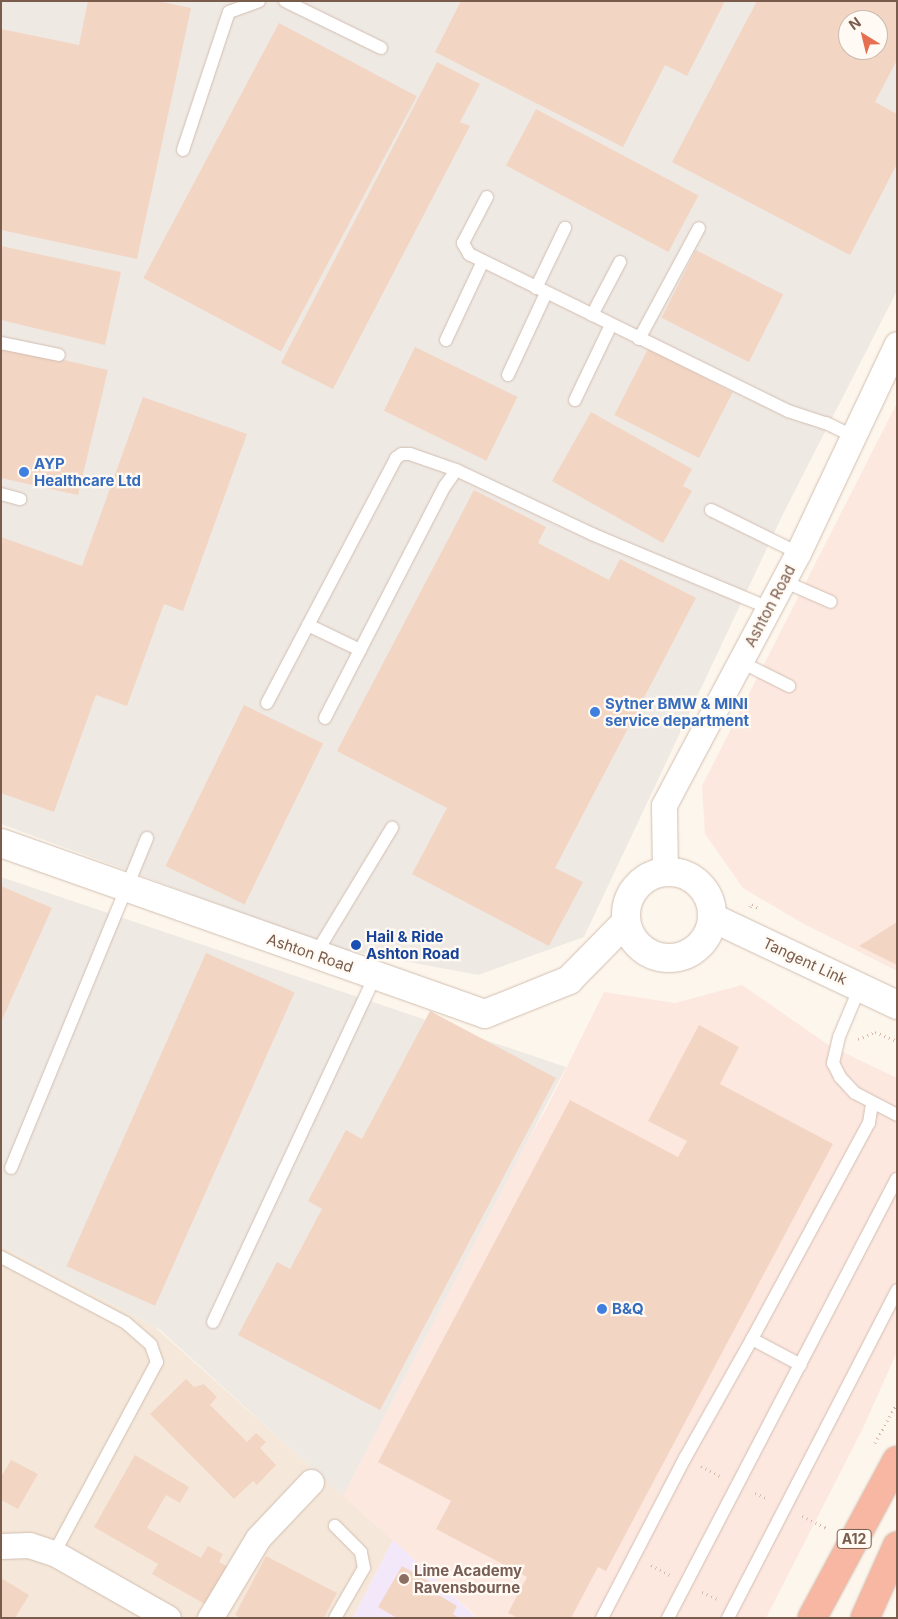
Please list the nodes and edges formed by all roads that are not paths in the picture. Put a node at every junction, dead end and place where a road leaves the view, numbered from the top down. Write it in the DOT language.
graph roads {
  1 [pos="258,1"];
  2 [pos="285,1"];
  3 [pos="227,6"];
  4 [pos="381,48"];
  5 [pos="183,150"];
  6 [pos="487,197"];
  7 [pos="566,228"];
  8 [pos="699,228"];
  9 [pos="483,261"];
  10 [pos="620,262"];
  11 [pos="541,290"];
  12 [pos="592,316"];
  13 [pos="611,325"];
  14 [pos="639,339"];
  15 [pos="446,340"];
  16 [pos="1,343"];
  17 [pos="897,344"];
  18 [pos="59,355"];
  19 [pos="508,375"];
  20 [pos="576,400"];
  21 [pos="853,436"];
  22 [pos="456,470"];
  23 [pos="1,494"];
  24 [pos="20,499"];
  25 [pos="712,510"];
  26 [pos="798,554"];
  27 [pos="783,581"];
  28 [pos="831,602"];
  29 [pos="769,608"];
  30 [pos="308,624"];
  31 [pos="360,650"];
  32 [pos="741,662"];
  33 [pos="789,686"];
  34 [pos="267,702"];
  35 [pos="325,718"];
  36 [pos="392,828"];
  37 [pos="147,838"];
  38 [pos="1,843"];
  39 [pos="665,871"];
  40 [pos="126,888"];
  41 [pos="713,918"];
  42 [pos="626,922"];
  43 [pos="316,955"];
  44 [pos="375,976"];
  45 [pos="860,987"];
  46 [pos="897,1005"];
  47 [pos="872,1103"];
  48 [pos="897,1115"];
  49 [pos="11,1168"];
  50 [pos="897,1180"];
  51 [pos="1,1257"];
  52 [pos="897,1290"];
  53 [pos="213,1322"];
  54 [pos="752,1339"];
  55 [pos="801,1365"];
  56 [pos="897,1460"];
  57 [pos="312,1482"];
  58 [pos="335,1526"];
  59 [pos="1,1546"];
  60 [pos="897,1546"];
  61 [pos="54,1553"];
  62 [pos="168,1618"];
  63 [pos="210,1618"];
  64 [pos="335,1618"];
  65 [pos="602,1618"];
  66 [pos="668,1618"];
  67 [pos="728,1618"];
  68 [pos="812,1618"];
  69 [pos="864,1618"];
  1 -- 3 [label="lane"];
  2 -- 4 [label="lane"];
  3 -- 5 [label="lane"];
  6 -- 9 [label="lane"];
  7 -- 11 [label="lane"];
  8 -- 14 [label="lane"];
  9 -- 11 [label="lane"];
  9 -- 15 [label="lane"];
  10 -- 12 [label="lane"];
  11 -- 12 [label="lane"];
  11 -- 19 [label="lane"];
  12 -- 13 [label="lane"];
  13 -- 14 [label="lane"];
  13 -- 20 [label="lane"];
  14 -- 21 [label="lane"];
  16 -- 18 [label="lane"];
  17 -- 21 [label="street, Ashton Road"];
  21 -- 26 [label="street, Ashton Road"];
  22 -- 29 [label="lane"];
  22 -- 30 [label="lane"];
  22 -- 31 [label="lane"];
  23 -- 24 [label="lane"];
  25 -- 26 [label="lane"];
  26 -- 27 [label="street, Ashton Road"];
  27 -- 28 [label="lane"];
  27 -- 29 [label="street, Ashton Road"];
  29 -- 32 [label="street, Ashton Road"];
  30 -- 31 [label="lane"];
  30 -- 34 [label="lane"];
  31 -- 35 [label="lane"];
  32 -- 33 [label="lane"];
  32 -- 39 [label="street, Ashton Road"];
  36 -- 43 [label="lane"];
  37 -- 40 [label="lane"];
  38 -- 40 [label="street, Ashton Road"];
  39 -- 41 [label="street"];
  39 -- 42 [label="street"];
  40 -- 43 [label="street, Ashton Road"];
  40 -- 49 [label="lane"];
  41 -- 42 [label="street"];
  41 -- 45 [label="street, Tangent Link"];
  42 -- 44 [label="street, Ashton Road"];
  43 -- 44 [label="street, Ashton Road"];
  44 -- 53 [label="lane"];
  45 -- 46 [label="street, Tangent Link"];
  45 -- 47 [label="lane"];
  47 -- 48 [label="lane"];
  47 -- 54 [label="lane"];
  50 -- 55 [label="lane"];
  51 -- 61 [label="lane"];
  52 -- 67 [label="lane"];
  54 -- 55 [label="lane"];
  54 -- 65 [label="lane"];
  55 -- 66 [label="lane"];
  56 -- 68 [label="highway, A12"];
  57 -- 63 [label="street"];
  58 -- 64 [label="lane"];
  59 -- 61 [label="street"];
  60 -- 69 [label="highway, A12"];
  61 -- 62 [label="street"];
}
